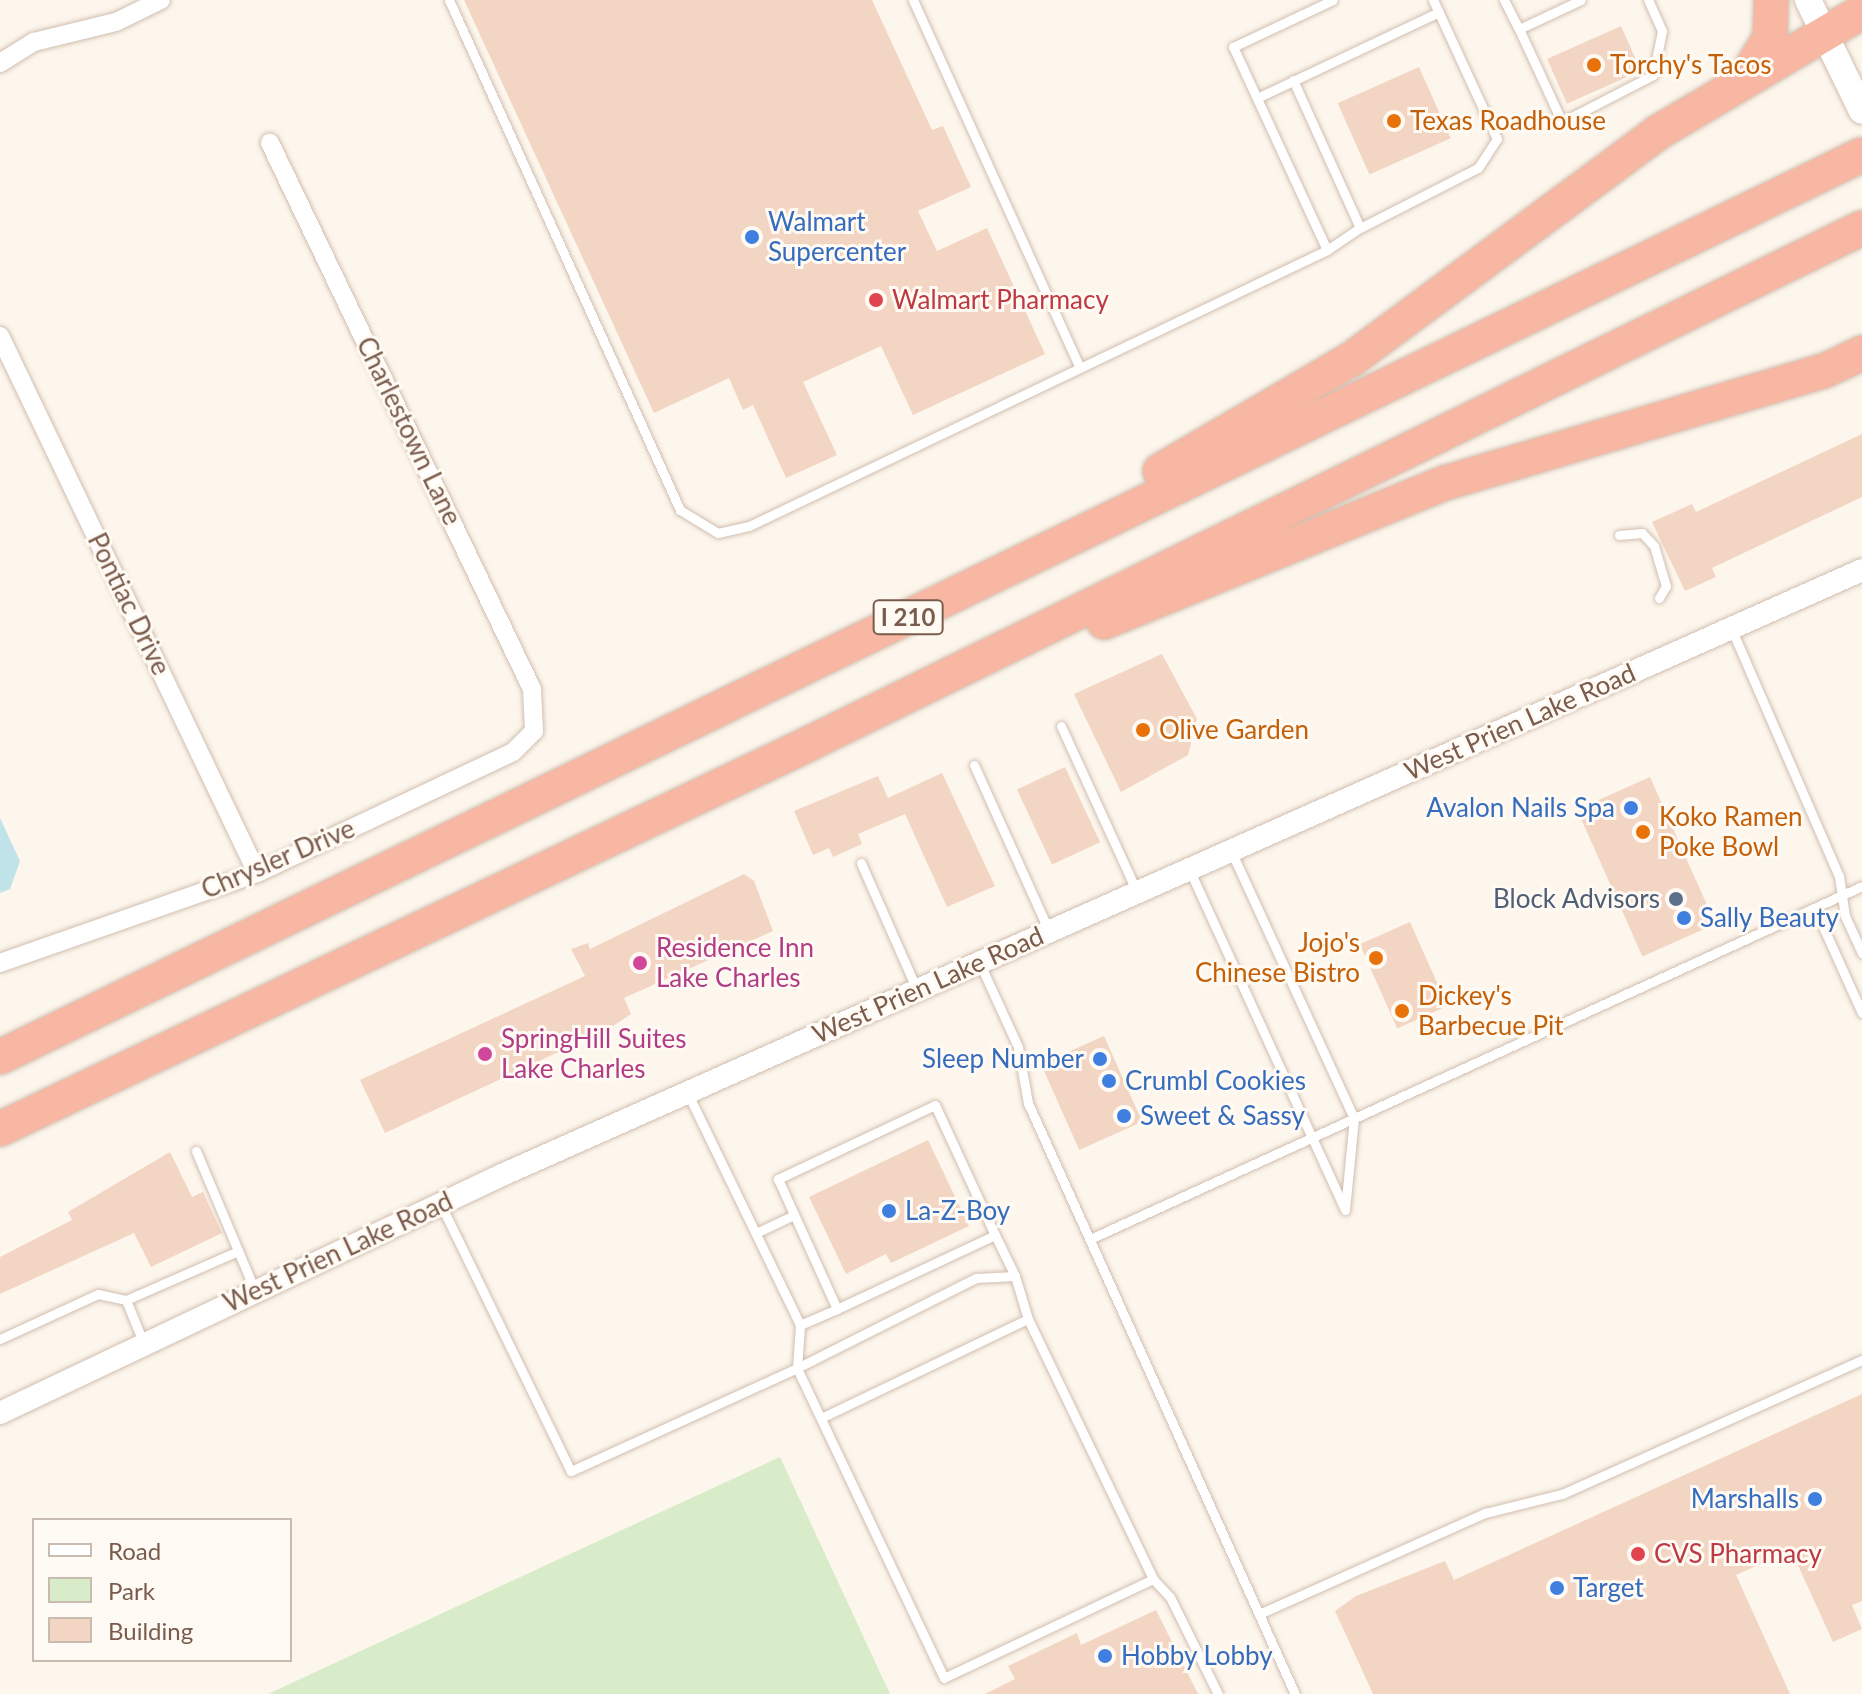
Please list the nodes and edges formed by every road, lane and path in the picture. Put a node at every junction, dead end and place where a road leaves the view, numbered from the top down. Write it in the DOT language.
graph roads {
  1 [pos="161,0"];
  2 [pos="449,0"];
  3 [pos="913,0"];
  4 [pos="1333,0"];
  5 [pos="1433,0"];
  6 [pos="1504,0"];
  7 [pos="1581,0"];
  8 [pos="1648,0"];
  9 [pos="1771,0"];
  10 [pos="1808,0"];
  11 [pos="1439,12"];
  12 [pos="1862,12"];
  13 [pos="1519,29"];
  14 [pos="1823,31"];
  15 [pos="0,63"];
  16 [pos="1745,78"];
  17 [pos="1293,80"];
  18 [pos="1257,98"];
  19 [pos="1862,111"];
  20 [pos="270,143"];
  21 [pos="1862,155"];
  22 [pos="1360,228"];
  23 [pos="1851,233"];
  24 [pos="1327,250"];
  25 [pos="0,336"];
  26 [pos="1862,353"];
  27 [pos="1862,361"];
  28 [pos="1079,366"];
  29 [pos="1824,371"];
  30 [pos="1619,535"];
  31 [pos="1030,558"];
  32 [pos="1862,570"];
  33 [pos="1659,598"];
  34 [pos="1731,628"];
  35 [pos="537,722"];
  36 [pos="1061,726"];
  37 [pos="794,751"];
  38 [pos="974,765"];
  39 [pos="1231,851"];
  40 [pos="861,863"];
  41 [pos="1189,869"];
  42 [pos="257,873"];
  43 [pos="1862,886"];
  44 [pos="1137,892"];
  45 [pos="1841,896"];
  46 [pos="1815,909"];
  47 [pos="1049,931"];
  48 [pos="1862,953"];
  49 [pos="980,962"];
  50 [pos="0,963"];
  51 [pos="917,990"];
  52 [pos="1862,1013"];
  53 [pos="0,1057"];
  54 [pos="687,1092"];
  55 [pos="1354,1118"];
  56 [pos="0,1129"];
  57 [pos="1310,1138"];
  58 [pos="196,1151"];
  59 [pos="440,1203"];
  60 [pos="794,1215"];
  61 [pos="756,1233"];
  62 [pos="995,1235"];
  63 [pos="1090,1239"];
  64 [pos="238,1251"];
  65 [pos="1015,1276"];
  66 [pos="255,1291"];
  67 [pos="126,1300"];
  68 [pos="837,1309"];
  69 [pos="1028,1319"];
  70 [pos="800,1325"];
  71 [pos="0,1339"];
  72 [pos="144,1344"];
  73 [pos="1862,1360"];
  74 [pos="797,1368"];
  75 [pos="0,1413"];
  76 [pos="821,1418"];
  77 [pos="1153,1579"];
  78 [pos="1259,1614"];
  79 [pos="1218,1694"];
  80 [pos="1295,1694"];
  1 -- 15 [label="street"];
  2 -- 28 [label="lane"];
  3 -- 28 [label="lane"];
  4 -- 18 [label="lane"];
  5 -- 11 [label="lane"];
  6 -- 13 [label="lane"];
  7 -- 13 [label="lane"];
  8 -- 13 [label="lane"];
  9 -- 16 [label="highway"];
  10 -- 14 [label="main road"];
  11 -- 17 [label="lane"];
  11 -- 22 [label="lane"];
  12 -- 14 [label="highway"];
  14 -- 16 [label="highway"];
  14 -- 19 [label="main road"];
  16 -- 31 [label="highway"];
  17 -- 18 [label="lane"];
  17 -- 22 [label="lane"];
  18 -- 24 [label="lane"];
  20 -- 35 [label="street, Charlestown Lane"];
  21 -- 31 [label="highway, I 210"];
  22 -- 24 [label="lane"];
  23 -- 37 [label="highway, I 210"];
  24 -- 28 [label="lane"];
  25 -- 42 [label="street, Pontiac Drive"];
  26 -- 29 [label="highway"];
  27 -- 29 [label="highway"];
  29 -- 37 [label="highway"];
  30 -- 33 [label="lane"];
  31 -- 53 [label="highway, I 210"];
  32 -- 34 [label="street, West Prien Lake Road"];
  34 -- 39 [label="street, West Prien Lake Road"];
  34 -- 45 [label="lane"];
  35 -- 42 [label="street, Chrysler Drive"];
  36 -- 44 [label="lane"];
  37 -- 56 [label="highway, I 210"];
  38 -- 47 [label="lane"];
  39 -- 41 [label="street, West Prien Lake Road"];
  39 -- 55 [label="lane"];
  40 -- 51 [label="lane"];
  41 -- 44 [label="street, West Prien Lake Road"];
  41 -- 57 [label="lane"];
  42 -- 50 [label="street, Chrysler Drive"];
  43 -- 45 [label="lane"];
  44 -- 47 [label="street, West Prien Lake Road"];
  45 -- 46 [label="lane"];
  45 -- 48 [label="lane"];
  46 -- 52 [label="lane"];
  46 -- 55 [label="lane"];
  47 -- 49 [label="street, West Prien Lake Road"];
  49 -- 51 [label="street, West Prien Lake Road"];
  49 -- 63 [label="lane"];
  51 -- 54 [label="street, West Prien Lake Road"];
  54 -- 59 [label="street, West Prien Lake Road"];
  54 -- 61 [label="lane"];
  55 -- 57 [label="lane"];
  55 -- 57 [label="lane"];
  57 -- 63 [label="lane"];
  58 -- 64 [label="lane"];
  59 -- 66 [label="street, West Prien Lake Road"];
  59 -- 74 [label="lane"];
  60 -- 61 [label="lane"];
  60 -- 62 [label="lane"];
  60 -- 68 [label="lane"];
  61 -- 70 [label="lane"];
  62 -- 65 [label="lane"];
  62 -- 68 [label="lane"];
  63 -- 78 [label="lane"];
  64 -- 66 [label="lane"];
  64 -- 67 [label="lane"];
  65 -- 69 [label="lane"];
  65 -- 74 [label="lane"];
  66 -- 72 [label="street, West Prien Lake Road"];
  67 -- 71 [label="lane"];
  67 -- 72 [label="lane"];
  68 -- 70 [label="lane"];
  69 -- 76 [label="lane"];
  69 -- 77 [label="lane"];
  70 -- 74 [label="lane"];
  72 -- 75 [label="street, West Prien Lake Road"];
  73 -- 78 [label="lane"];
  74 -- 76 [label="lane"];
  76 -- 77 [label="lane"];
  77 -- 79 [label="lane"];
  78 -- 80 [label="lane"];
}
